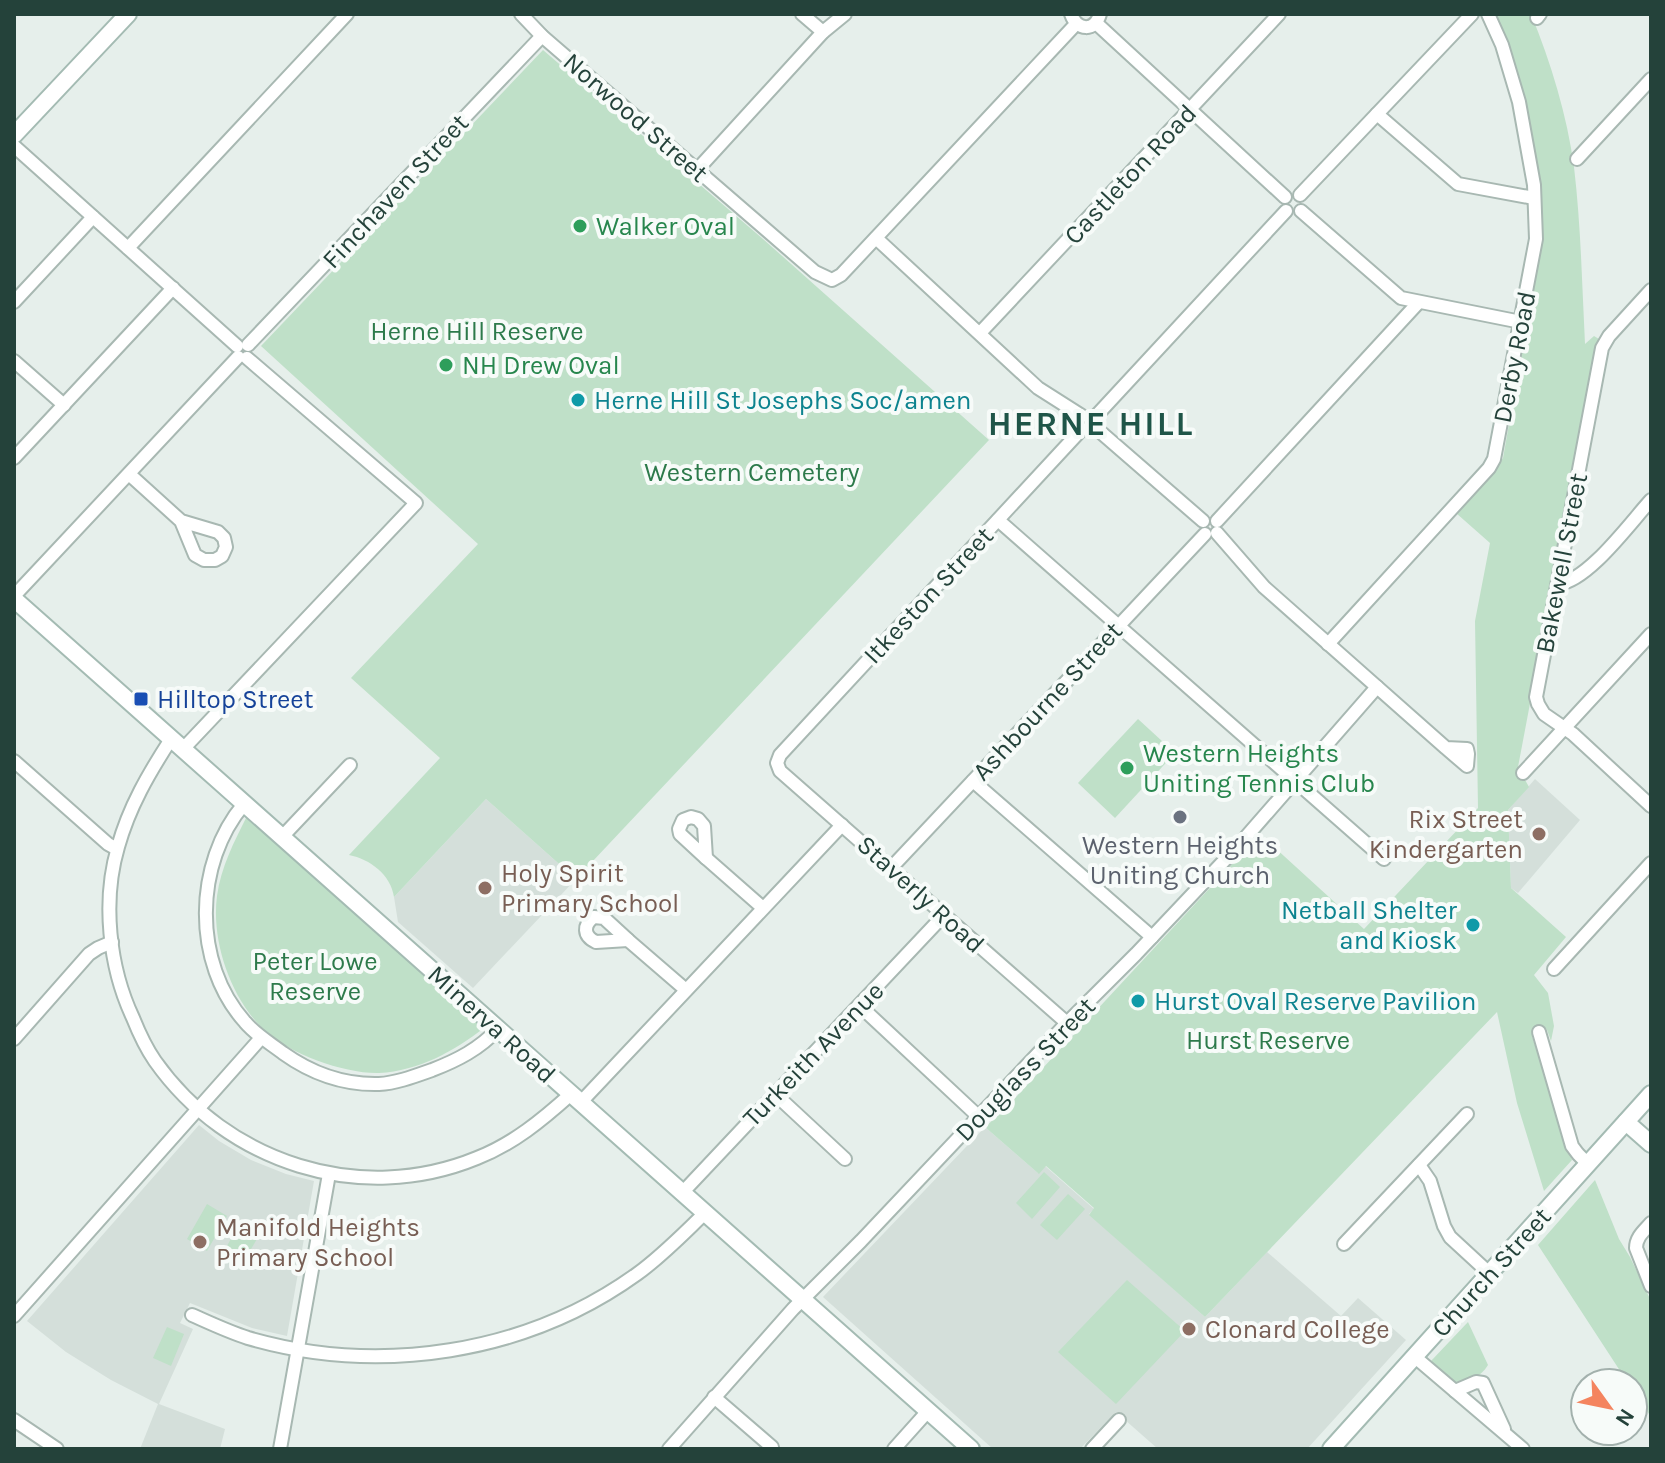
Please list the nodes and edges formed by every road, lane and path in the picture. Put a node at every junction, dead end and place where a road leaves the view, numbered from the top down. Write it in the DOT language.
graph roads {
  1 [pos="128,14"];
  2 [pos="347,14"];
  3 [pos="521,14"];
  4 [pos="802,14"];
  5 [pos="845,14"];
  6 [pos="1279,14"];
  7 [pos="1472,14"];
  8 [pos="1488,14"];
  9 [pos="1098,18"];
  10 [pos="1074,19"];
  11 [pos="823,32"];
  12 [pos="542,36"];
  13 [pos="1651,79"];
  14 [pos="1190,109"];
  15 [pos="1377,114"];
  16 [pos="18,124"];
  17 [pos="14,146"];
  18 [pos="1577,159"];
  19 [pos="697,170"];
  20 [pos="1300,195"];
  21 [pos="1285,197"];
  22 [pos="1534,198"];
  23 [pos="1286,211"];
  24 [pos="1301,211"];
  25 [pos="93,217"];
  26 [pos="876,238"];
  27 [pos="128,248"];
  28 [pos="173,288"];
  29 [pos="1651,290"];
  30 [pos="14,302"];
  31 [pos="1418,303"];
  32 [pos="1521,322"];
  33 [pos="980,333"];
  34 [pos="243,352"];
  35 [pos="14,361"];
  36 [pos="64,405"];
  37 [pos="1097,422"];
  38 [pos="1082,423"];
  39 [pos="14,458"];
  40 [pos="129,474"];
  41 [pos="1651,500"];
  42 [pos="998,520"];
  43 [pos="181,521"];
  44 [pos="1211,527"];
  45 [pos="1558,584"];
  46 [pos="15,601"];
  47 [pos="1117,625"];
  48 [pos="1651,634"];
  49 [pos="1328,644"];
  50 [pos="1377,687"];
  51 [pos="1565,729"];
  52 [pos="177,744"];
  53 [pos="1446,748"];
  54 [pos="14,761"];
  55 [pos="777,763"];
  56 [pos="350,765"];
  57 [pos="1523,773"];
  58 [pos="973,781"];
  59 [pos="1295,781"];
  60 [pos="244,804"];
  61 [pos="1651,806"];
  62 [pos="842,825"];
  63 [pos="282,837"];
  64 [pos="117,849"];
  65 [pos="706,858"];
  66 [pos="1384,859"];
  67 [pos="1651,863"];
  68 [pos="891,868"];
  69 [pos="763,908"];
  70 [pos="944,915"];
  71 [pos="1152,937"];
  72 [pos="628,940"];
  73 [pos="112,942"];
  74 [pos="1554,969"];
  75 [pos="686,990"];
  76 [pos="860,1006"];
  77 [pos="1067,1023"];
  78 [pos="498,1029"];
  79 [pos="1539,1032"];
  80 [pos="261,1038"];
  81 [pos="14,1039"];
  82 [pos="775,1094"];
  83 [pos="1651,1094"];
  84 [pos="576,1098"];
  85 [pos="198,1109"];
  86 [pos="1467,1114"];
  87 [pos="979,1117"];
  88 [pos="1626,1122"];
  89 [pos="1651,1144"];
  90 [pos="845,1159"];
  91 [pos="1588,1164"];
  92 [pos="1419,1165"];
  93 [pos="329,1174"];
  94 [pos="682,1193"];
  95 [pos="705,1213"];
  96 [pos="1651,1223"];
  97 [pos="1344,1244"];
  98 [pos="1489,1273"];
  99 [pos="1651,1286"];
  100 [pos="803,1300"];
  101 [pos="192,1315"];
  102 [pos="14,1316"];
  103 [pos="298,1350"];
  104 [pos="1415,1357"];
  105 [pos="1455,1391"];
  106 [pos="714,1397"];
  107 [pos="928,1411"];
  108 [pos="14,1420"];
  109 [pos="1119,1420"];
  110 [pos="1507,1435"];
  111 [pos="772,1447"];
  112 [pos="57,1449"];
  113 [pos="280,1449"];
  114 [pos="669,1449"];
  115 [pos="894,1449"];
  116 [pos="971,1449"];
  117 [pos="1092,1449"];
  118 [pos="1331,1449"];
  119 [pos="1523,1449"];
  1 -- 16 [label="street"];
  2 -- 27 [label="street"];
  3 -- 12 [label="street, Norwood Street"];
  4 -- 11 [label="street"];
  5 -- 11 [label="street"];
  6 -- 14 [label="street, Castleton Road"];
  7 -- 15 [label="street"];
  8 -- 22 [label="street, Derby Road"];
  9 -- 10 [label="street"];
  9 -- 14 [label="street"];
  10 -- 26 [label="street"];
  11 -- 19 [label="street"];
  12 -- 19 [label="street, Norwood Street"];
  12 -- 34 [label="street, Finchaven Street"];
  13 -- 18 [label="street"];
  14 -- 21 [label="street"];
  14 -- 33 [label="street, Castleton Road"];
  15 -- 20 [label="street"];
  15 -- 22 [label="street"];
  17 -- 25 [label="street"];
  19 -- 26 [label="street, Norwood Street"];
  20 -- 21 [label="street"];
  20 -- 24 [label="street"];
  21 -- 23 [label="street"];
  22 -- 32 [label="street, Derby Road"];
  23 -- 24 [label="street"];
  23 -- 37 [label="street"];
  24 -- 31 [label="street"];
  25 -- 27 [label="street"];
  25 -- 30 [label="street"];
  26 -- 33 [label="street"];
  27 -- 28 [label="street"];
  28 -- 34 [label="street"];
  28 -- 36 [label="street"];
  29 -- 45 [label="street, Bakewell Street"];
  31 -- 32 [label="street"];
  31 -- 44 [label="street, Ashbourne Street"];
  32 -- 49 [label="street, Derby Road"];
  33 -- 38 [label="street"];
  34 -- 40 [label="street, Finchaven Street"];
  34 -- 52 [label="street"];
  35 -- 36 [label="street"];
  36 -- 39 [label="street"];
  37 -- 38 [label="street"];
  37 -- 44 [label="street"];
  38 -- 42 [label="street, Itkeston Street"];
  40 -- 43 [label="street"];
  40 -- 46 [label="street, Finchaven Street"];
  41 -- 45 [label="street"];
  42 -- 47 [label="street"];
  42 -- 55 [label="street, Itkeston Street"];
  44 -- 47 [label="street, Ashbourne Street"];
  44 -- 49 [label="street"];
  45 -- 51 [label="street, Bakewell Street"];
  46 -- 52 [label="street, Minerva Road"];
  47 -- 58 [label="street, Ashbourne Street"];
  47 -- 59 [label="street"];
  48 -- 51 [label="street"];
  49 -- 50 [label="street"];
  50 -- 53 [label="street"];
  50 -- 59 [label="street, Douglass Street"];
  51 -- 57 [label="street"];
  51 -- 61 [label="street, Bakewell Street"];
  52 -- 60 [label="street, Minerva Road"];
  52 -- 64 [label="street"];
  54 -- 64 [label="street"];
  55 -- 62 [label="street, Staverly Road"];
  56 -- 63 [label="street"];
  58 -- 68 [label="street, Ashbourne Street"];
  58 -- 71 [label="street"];
  59 -- 66 [label="street"];
  59 -- 71 [label="street, Douglass Street"];
  60 -- 63 [label="street, Minerva Road"];
  60 -- 80 [label="street"];
  62 -- 68 [label="street, Staverly Road"];
  62 -- 69 [label="street"];
  63 -- 78 [label="street, Minerva Road"];
  64 -- 73 [label="street"];
  65 -- 69 [label="street"];
  67 -- 74 [label="street"];
  68 -- 70 [label="street, Staverly Road"];
  69 -- 75 [label="street"];
  70 -- 76 [label="street, Turkeith Avenue"];
  70 -- 77 [label="street, Staverly Road"];
  71 -- 77 [label="street, Douglass Street"];
  72 -- 75 [label="street"];
  73 -- 81 [label="street"];
  73 -- 85 [label="street"];
  75 -- 84 [label="street"];
  76 -- 82 [label="street, Turkeith Avenue"];
  76 -- 87 [label="street"];
  77 -- 87 [label="street, Douglass Street"];
  78 -- 80 [label="street"];
  78 -- 84 [label="street, Minerva Road"];
  79 -- 91 [label="street"];
  80 -- 85 [label="street"];
  82 -- 90 [label="street"];
  82 -- 94 [label="street, Turkeith Avenue"];
  83 -- 88 [label="street, Church Street"];
  84 -- 93 [label="street"];
  84 -- 94 [label="street, Minerva Road"];
  85 -- 93 [label="street"];
  85 -- 102 [label="street"];
  86 -- 92 [label="street"];
  87 -- 100 [label="street, Douglass Street"];
  88 -- 89 [label="street"];
  88 -- 91 [label="street, Church Street"];
  91 -- 98 [label="street, Church Street"];
  92 -- 97 [label="street"];
  92 -- 98 [label="street"];
  93 -- 103 [label="street"];
  94 -- 95 [label="street, Minerva Road"];
  95 -- 100 [label="street, Minerva Road"];
  95 -- 103 [label="street"];
  96 -- 99 [label="street"];
  98 -- 104 [label="street, Church Street"];
  100 -- 106 [label="street, Douglass Street"];
  100 -- 107 [label="street, Minerva Road"];
  101 -- 103 [label="street"];
  103 -- 113 [label="street"];
  104 -- 105 [label="street"];
  104 -- 118 [label="street, Church Street"];
  105 -- 110 [label="street"];
  105 -- 110 [label="street"];
  106 -- 111 [label="street"];
  106 -- 114 [label="street, Douglass Street"];
  107 -- 115 [label="street"];
  107 -- 116 [label="street, Minerva Road"];
  108 -- 112 [label="street"];
  109 -- 117 [label="street"];
  110 -- 119 [label="street"];
}
